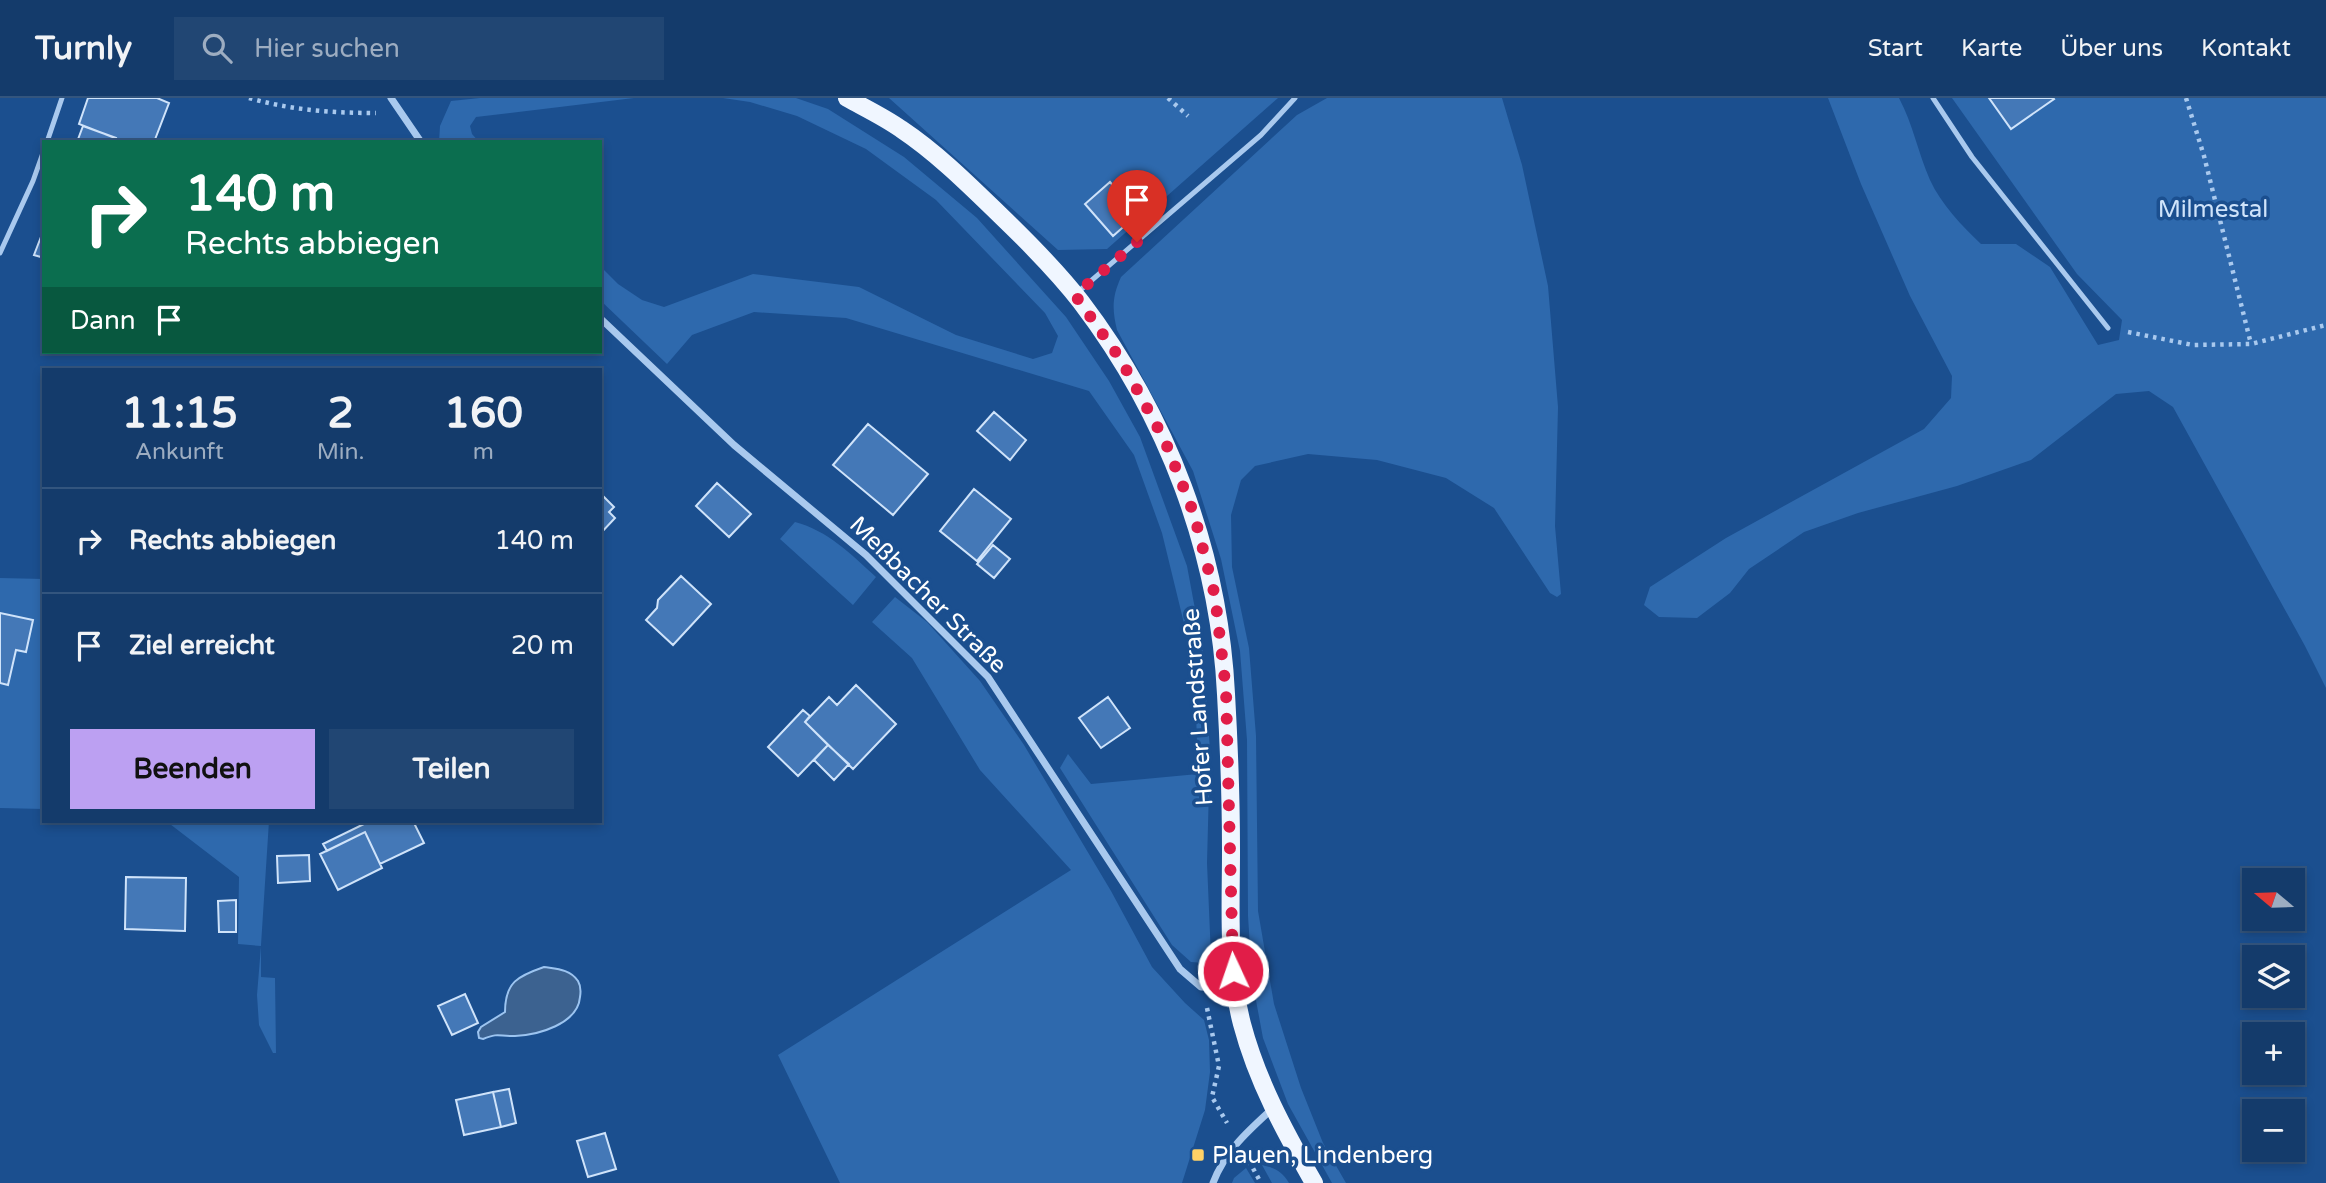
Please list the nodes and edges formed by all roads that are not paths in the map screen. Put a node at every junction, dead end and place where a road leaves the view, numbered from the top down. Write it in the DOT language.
graph roads {
  1 [pos="62,98"];
  2 [pos="391,98"];
  3 [pos="847,98"];
  4 [pos="1294,98"];
  5 [pos="1933,98"];
  6 [pos="48,140"];
  7 [pos="420,140"];
  8 [pos="42,156"];
  9 [pos="0,253"];
  10 [pos="1075,295"];
  11 [pos="602,320"];
  12 [pos="2108,328"];
  13 [pos="1235,989"];
  14 [pos="1273,1108"];
  15 [pos="1213,1183"];
  16 [pos="1314,1183"];
  1 -- 6 [label="lane"];
  2 -- 7 [label="street"];
  3 -- 10 [label="main road, Hofer Landstraße"];
  4 -- 10 [label="lane"];
  5 -- 12 [label="lane"];
  8 -- 9 [label="lane"];
  10 -- 13 [label="main road, Hofer Landstraße"];
  11 -- 13 [label="street, Meßbacher Straße"];
  13 -- 14 [label="main road, Hofer Landstraße"];
  14 -- 15 [label="street"];
  14 -- 16 [label="main road, Hofer Landstraße"];
}
